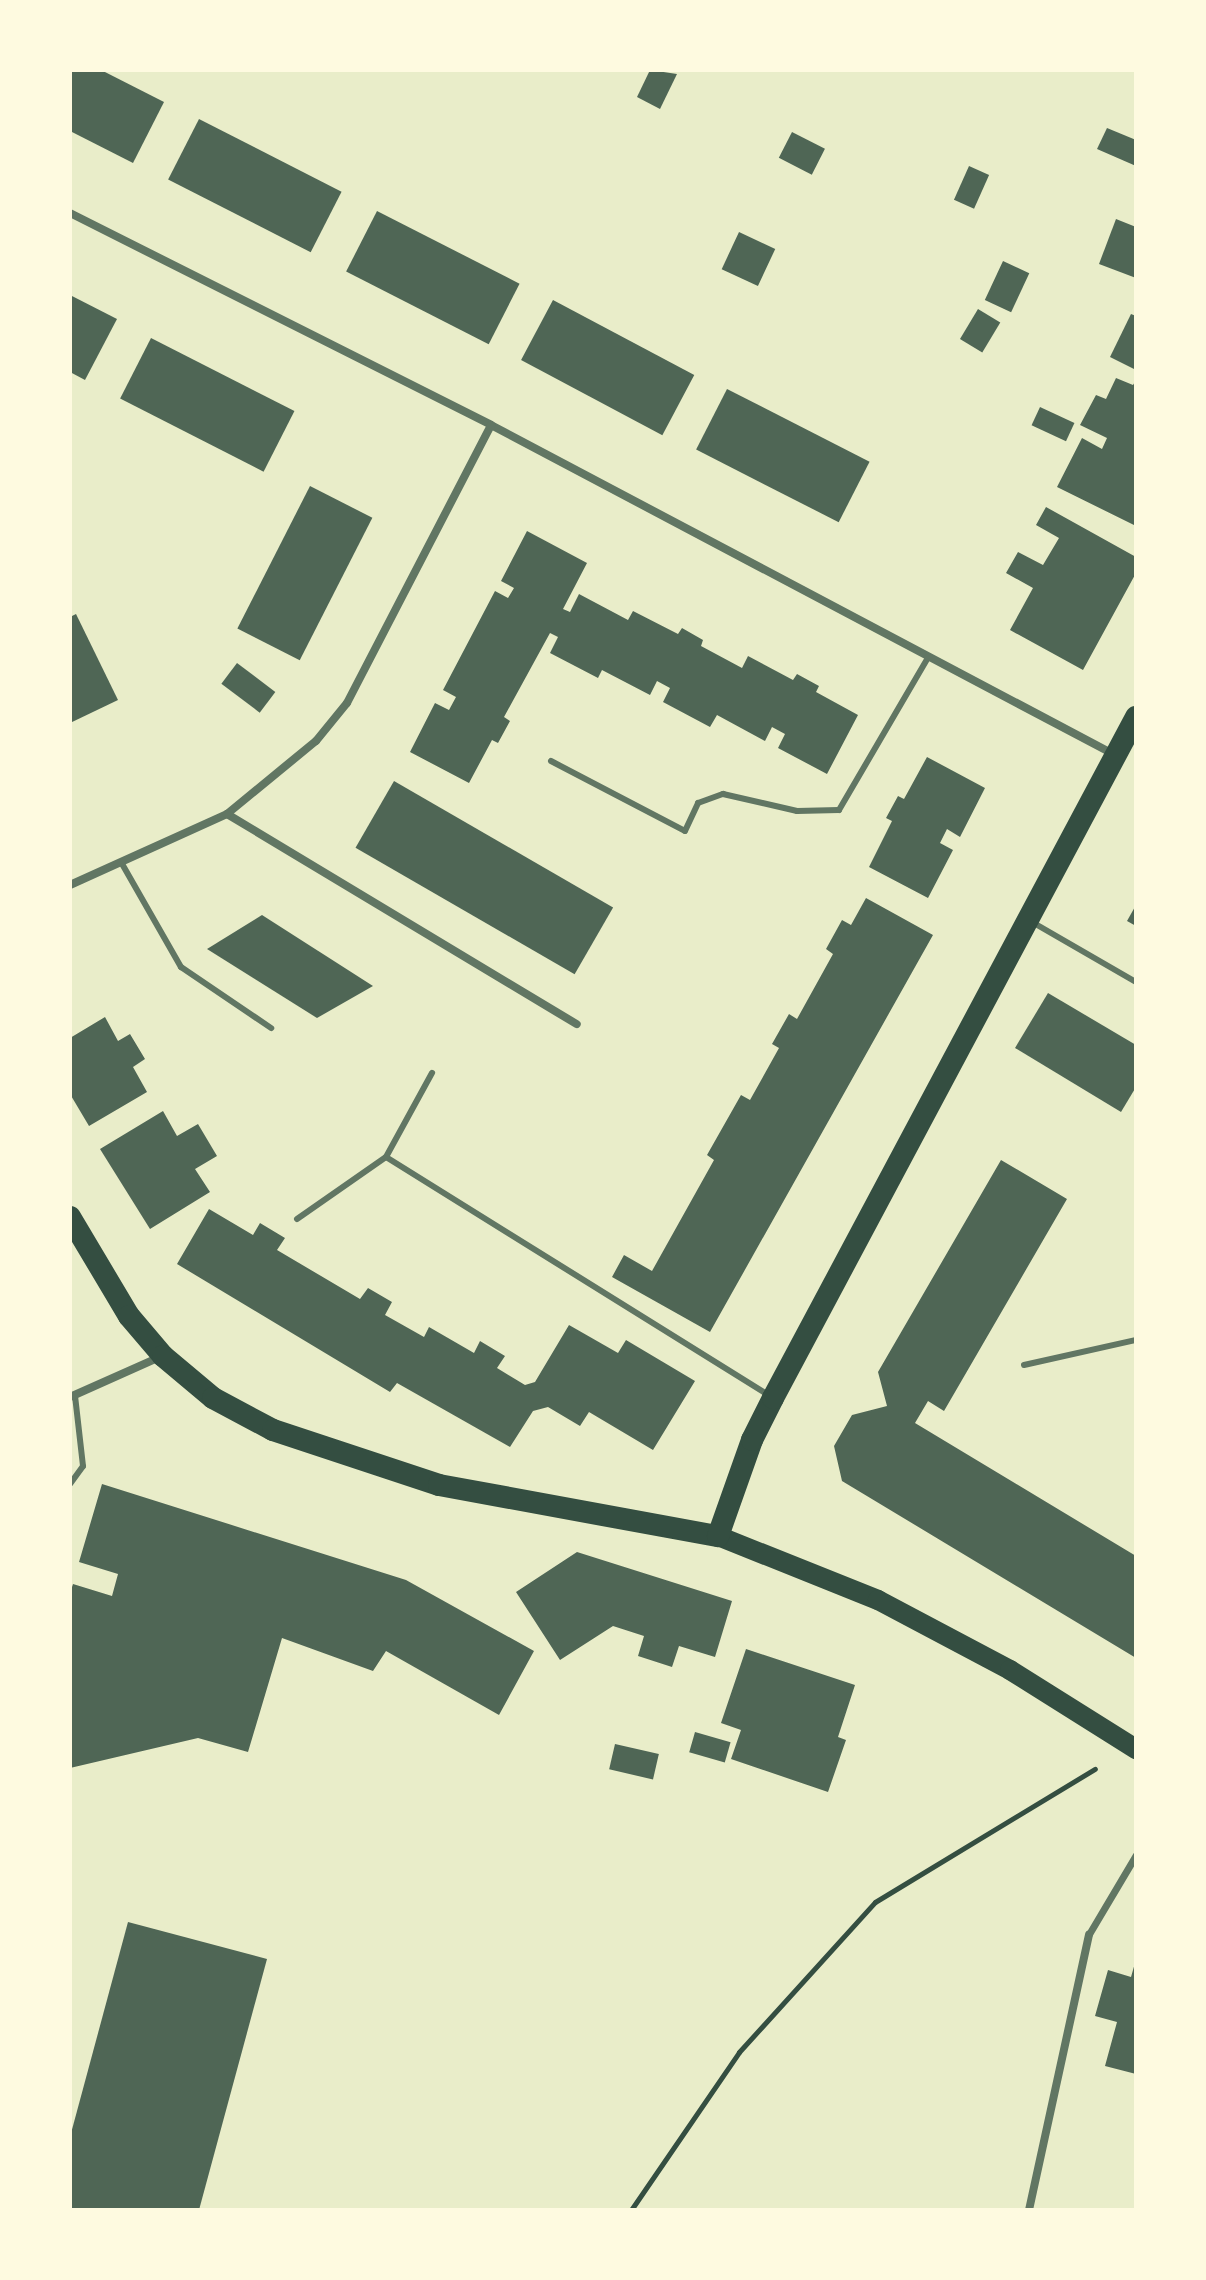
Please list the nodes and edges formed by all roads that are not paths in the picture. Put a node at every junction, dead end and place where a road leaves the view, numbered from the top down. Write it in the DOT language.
graph roads {
  1 [pos="70,213"];
  2 [pos="491,425"];
  3 [pos="929,656"];
  4 [pos="1136,717"];
  5 [pos="1115,755"];
  6 [pos="551,761"];
  7 [pos="227,814"];
  8 [pos="121,862"];
  9 [pos="70,885"];
  10 [pos="1025,918"];
  11 [pos="1136,982"];
  12 [pos="577,1024"];
  13 [pos="271,1028"];
  14 [pos="432,1073"];
  15 [pos="386,1157"];
  16 [pos="70,1217"];
  17 [pos="297,1219"];
  18 [pos="1136,1340"];
  19 [pos="163,1356"];
  20 [pos="1024,1365"];
  21 [pos="72,1396"];
  22 [pos="773,1398"];
  23 [pos="70,1484"];
  24 [pos="718,1536"];
  25 [pos="1136,1749"];
  26 [pos="1136,1855"];
  27 [pos="1089,1934"];
  28 [pos="1029,2210"];
  1 -- 2 [label="street"];
  2 -- 3 [label="street"];
  2 -- 7 [label="street"];
  3 -- 5 [label="street"];
  3 -- 6 [label="lane"];
  4 -- 5 [label="highway"];
  5 -- 10 [label="highway"];
  7 -- 8 [label="street"];
  7 -- 12 [label="street"];
  8 -- 9 [label="street"];
  8 -- 13 [label="lane"];
  10 -- 11 [label="lane"];
  10 -- 22 [label="highway"];
  14 -- 15 [label="lane"];
  15 -- 17 [label="lane"];
  15 -- 22 [label="lane"];
  16 -- 19 [label="highway"];
  18 -- 20 [label="lane"];
  19 -- 21 [label="street"];
  19 -- 24 [label="highway"];
  21 -- 23 [label="lane"];
  22 -- 24 [label="highway"];
  24 -- 25 [label="main road"];
  26 -- 27 [label="street"];
  27 -- 28 [label="street"];
}
